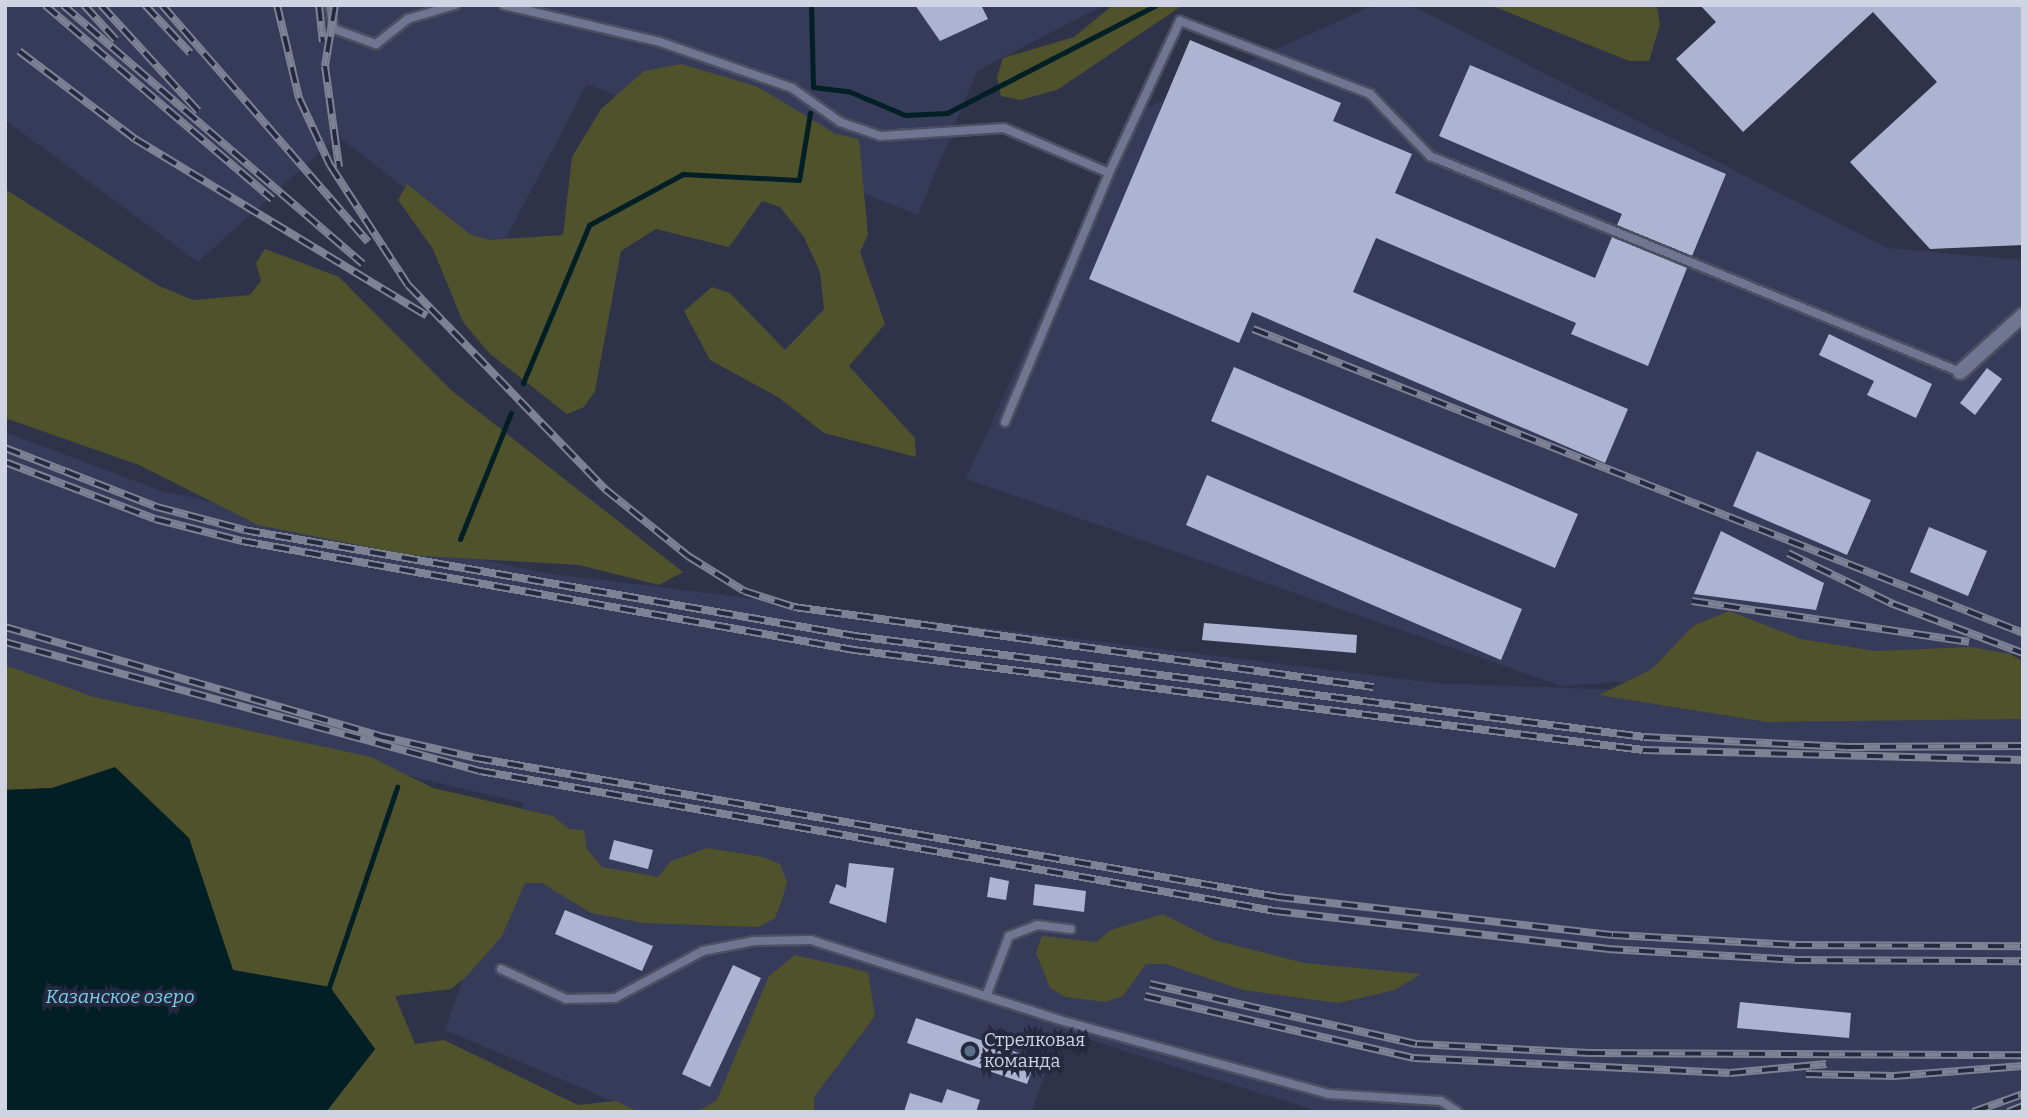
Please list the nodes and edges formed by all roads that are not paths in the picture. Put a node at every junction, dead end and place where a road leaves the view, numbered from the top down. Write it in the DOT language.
graph roads {
  1 [pos="330,5"];
  2 [pos="455,5"];
  3 [pos="504,5"];
  4 [pos="1109,173"];
  5 [pos="2023,316"];
  6 [pos="1961,372"];
  7 [pos="1005,422"];
  8 [pos="1071,929"];
  9 [pos="501,969"];
  10 [pos="987,993"];
  11 [pos="1458,1112"];
  1 -- 2 [label="lane"];
  3 -- 4 [label="lane"];
  4 -- 6 [label="lane"];
  4 -- 7 [label="lane"];
  5 -- 6 [label="street"];
  8 -- 10 [label="lane"];
  9 -- 10 [label="lane"];
  10 -- 11 [label="lane"];
}
